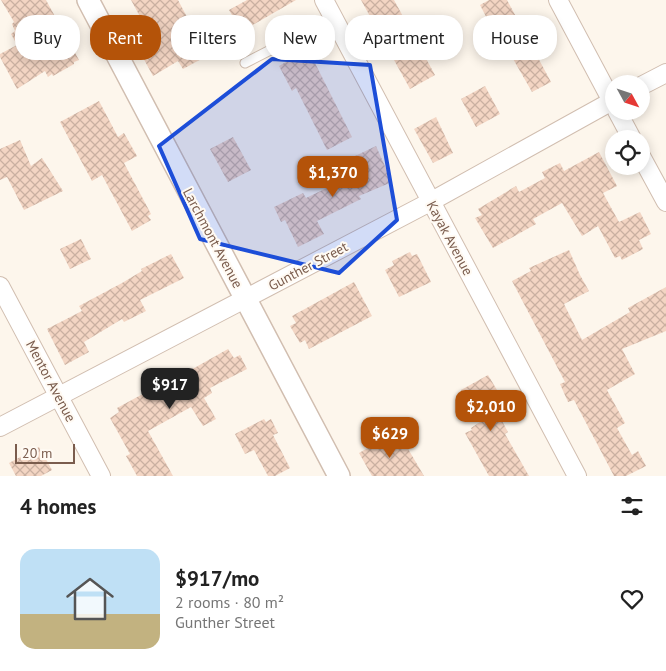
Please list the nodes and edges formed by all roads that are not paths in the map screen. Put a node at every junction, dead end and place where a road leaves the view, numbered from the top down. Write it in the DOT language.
graph roads {
  1 [pos="88,0"];
  2 [pos="324,0"];
  3 [pos="558,0"];
  4 [pos="332,15"];
  5 [pos="335,22"];
  6 [pos="265,52"];
  7 [pos="244,63"];
  8 [pos="666,73"];
  9 [pos="650,81"];
  10 [pos="605,88"];
  11 [pos="605,110"];
  12 [pos="650,173"];
  13 [pos="430,202"];
  14 [pos="666,202"];
  15 [pos="0,286"];
  16 [pos="245,299"];
  17 [pos="59,396"];
  18 [pos="0,428"];
  19 [pos="101,476"];
  20 [pos="339,476"];
  21 [pos="577,476"];
  1 -- 16 [label="street, Larchmont Avenue"];
  2 -- 4 [label="street, Kayak Avenue"];
  3 -- 10 [label="street"];
  5 -- 13 [label="street, Kayak Avenue"];
  6 -- 7 [label="lane"];
  8 -- 9 [label="street"];
  11 -- 13 [label="street, Gunther Street"];
  12 -- 14 [label="street"];
  13 -- 16 [label="street, Gunther Street"];
  13 -- 21 [label="street, Kayak Avenue"];
  15 -- 17 [label="street, Mentor Avenue"];
  16 -- 17 [label="street, Gunther Street"];
  16 -- 20 [label="street, Larchmont Avenue"];
  17 -- 18 [label="street, Gunther Street"];
  17 -- 19 [label="street, Mentor Avenue"];
}
